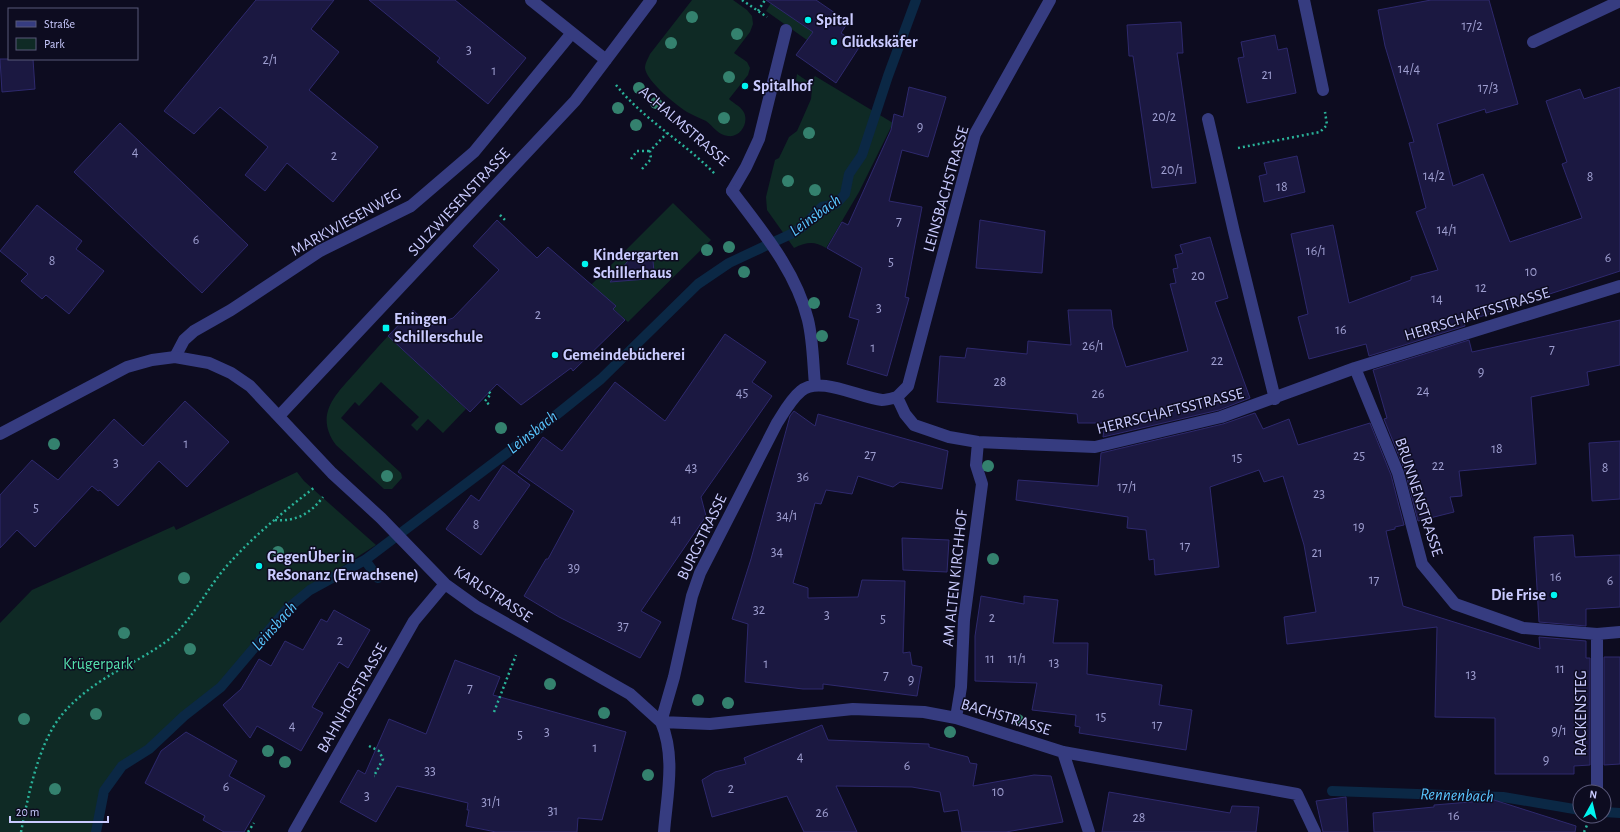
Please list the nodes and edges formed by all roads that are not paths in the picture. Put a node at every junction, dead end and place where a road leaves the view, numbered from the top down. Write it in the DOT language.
graph roads {
  1 [pos="531,0"];
  2 [pos="651,0"];
  3 [pos="1050,0"];
  4 [pos="1304,0"];
  5 [pos="1620,1"];
  6 [pos="786,30"];
  7 [pos="571,34"];
  8 [pos="1533,42"];
  9 [pos="606,60"];
  10 [pos="1323,90"];
  11 [pos="1208,119"];
  12 [pos="1620,286"];
  13 [pos="175,357"];
  14 [pos="1355,368"];
  15 [pos="815,385"];
  16 [pos="897,397"];
  17 [pos="1276,399"];
  18 [pos="279,416"];
  19 [pos="0,434"];
  20 [pos="978,442"];
  21 [pos="445,584"];
  22 [pos="1620,632"];
  23 [pos="1597,634"];
  24 [pos="956,718"];
  25 [pos="661,722"];
  26 [pos="1063,752"];
  27 [pos="1597,784"];
  28 [pos="294,832"];
  29 [pos="664,832"];
  30 [pos="1088,832"];
  31 [pos="1315,832"];
  1 -- 7 [label="street"];
  2 -- 9 [label="street, SULZWIESENSTRASSE"];
  3 -- 16 [label="street, LEINSBACHSTRASSE"];
  4 -- 10 [label="street"];
  5 -- 8 [label="street"];
  6 -- 15 [label="street, ACHALMSTRASSE"];
  7 -- 9 [label="street"];
  7 -- 13 [label="street, MARKWIESENWEG"];
  9 -- 18 [label="street, SULZWIESENSTRASSE"];
  11 -- 17 [label="street"];
  12 -- 14 [label="street, HERRSCHAFTSSTRASSE"];
  13 -- 18 [label="street"];
  13 -- 19 [label="street"];
  14 -- 17 [label="street, HERRSCHAFTSSTRASSE"];
  14 -- 23 [label="street, BRUNNENSTRASSE"];
  15 -- 16 [label="street"];
  15 -- 25 [label="street, BURGSTRASSE"];
  16 -- 20 [label="street, HERRSCHAFTSSTRASSE"];
  17 -- 20 [label="street, HERRSCHAFTSSTRASSE"];
  18 -- 21 [label="street, KARLSTRASSE"];
  20 -- 24 [label="street, AM ALTEN KIRCHHOF"];
  21 -- 25 [label="street, KARLSTRASSE"];
  21 -- 28 [label="street, BAHNHOFSTRASSE"];
  22 -- 23 [label="street, BRUNNENSTRASSE"];
  23 -- 27 [label="street, RACKENSTEG"];
  24 -- 25 [label="street, BACHSTRASSE"];
  24 -- 26 [label="street, BACHSTRASSE"];
  25 -- 29 [label="street"];
  26 -- 30 [label="street"];
  26 -- 31 [label="street, BACHSTRASSE"];
}
